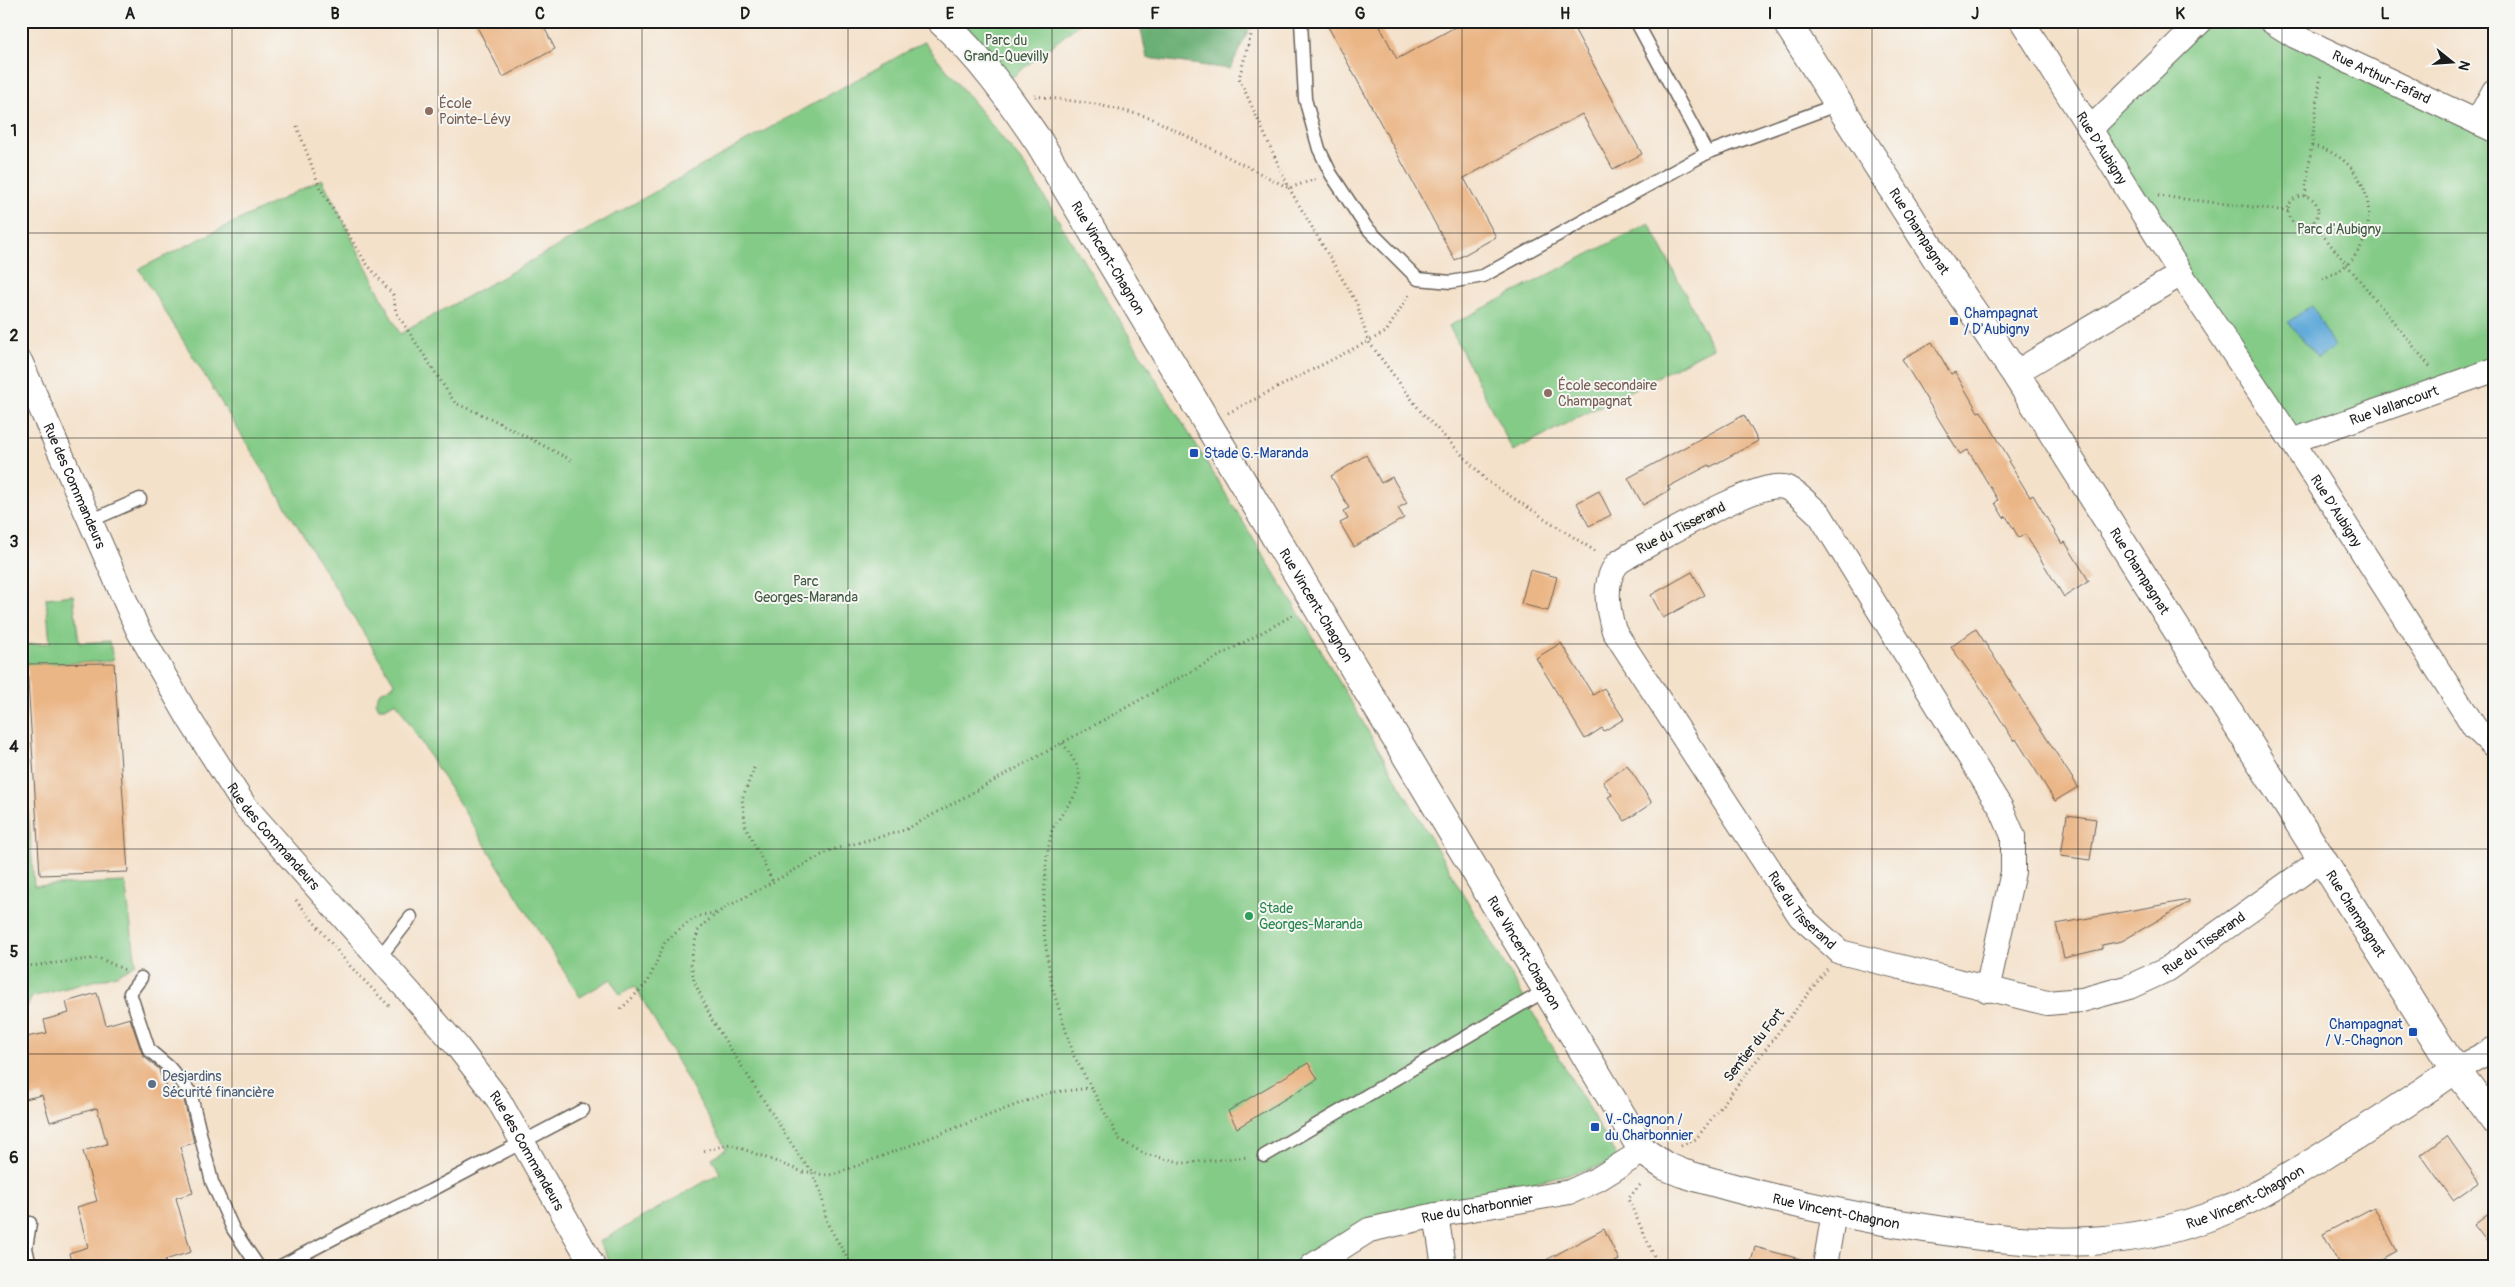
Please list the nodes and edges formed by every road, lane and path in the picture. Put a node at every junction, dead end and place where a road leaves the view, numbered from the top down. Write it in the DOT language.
graph roads {
  1 [pos="941,21"];
  2 [pos="1255,21"];
  3 [pos="1301,21"];
  4 [pos="1636,21"];
  5 [pos="1786,21"];
  6 [pos="2022,21"];
  7 [pos="2201,21"];
  8 [pos="2271,21"];
  9 [pos="2325,50"];
  10 [pos="1001,86"];
  11 [pos="2494,90"];
  12 [pos="1839,104"];
  13 [pos="297,126"];
  14 [pos="2486,126"];
  15 [pos="2090,129"];
  16 [pos="2312,146"];
  17 [pos="1707,153"];
  18 [pos="1331,174"];
  19 [pos="1289,188"];
  20 [pos="2130,193"];
  21 [pos="2305,196"];
  22 [pos="2288,210"];
  23 [pos="2312,222"];
  24 [pos="2347,264"];
  25 [pos="2181,274"];
  26 [pos="1418,279"];
  27 [pos="2323,279"];
  28 [pos="1368,341"];
  29 [pos="21,363"];
  30 [pos="2494,370"];
  31 [pos="2015,373"];
  32 [pos="2446,387"];
  33 [pos="1207,423"];
  34 [pos="2292,441"];
  35 [pos="573,461"];
  36 [pos="140,499"];
  37 [pos="90,521"];
  38 [pos="1616,565"];
  39 [pos="1313,603"];
  40 [pos="1062,743"];
  41 [pos="2494,746"];
  42 [pos="754,768"];
  43 [pos="2322,860"];
  44 [pos="773,882"];
  45 [pos="716,913"];
  46 [pos="411,917"];
  47 [pos="1840,952"];
  48 [pos="379,958"];
  49 [pos="21,967"];
  50 [pos="141,978"];
  51 [pos="1546,990"];
  52 [pos="1987,990"];
  53 [pos="621,1009"];
  54 [pos="2494,1049"];
  55 [pos="2456,1069"];
  56 [pos="1091,1088"];
  57 [pos="583,1110"];
  58 [pos="2494,1120"];
  59 [pos="524,1142"];
  60 [pos="1681,1146"];
  61 [pos="704,1151"];
  62 [pos="1643,1151"];
  63 [pos="1264,1156"];
  64 [pos="812,1172"];
  65 [pos="1640,1185"];
  66 [pos="1834,1212"];
  67 [pos="1436,1215"];
  68 [pos="30,1223"];
  69 [pos="850,1261"];
  70 [pos="30,1266"];
  71 [pos="258,1266"];
  72 [pos="281,1266"];
  73 [pos="593,1266"];
  74 [pos="1312,1266"];
  75 [pos="1444,1266"];
  76 [pos="1656,1266"];
  77 [pos="1825,1266"];
  1 -- 10 [label="street, Rue Vincent-Chagnon"];
  2 -- 19 [label="path"];
  3 -- 18 [label="lane"];
  4 -- 17 [label="lane"];
  5 -- 12 [label="street, Rue Champagnat"];
  6 -- 15 [label="street, Rue D'Aubigny"];
  7 -- 15 [label="street"];
  8 -- 9 [label="street, Rue Arthur-Fafard"];
  9 -- 14 [label="street, Rue Arthur-Fafard"];
  9 -- 16 [label="path"];
  10 -- 19 [label="path"];
  10 -- 33 [label="street, Rue Vincent-Chagnon"];
  11 -- 14 [label="street"];
  12 -- 17 [label="lane"];
  12 -- 31 [label="street, Rue Champagnat"];
  13 -- 35 [label="path"];
  15 -- 20 [label="street, Rue D'Aubigny"];
  16 -- 21 [label="path"];
  16 -- 24 [label="path"];
  17 -- 26 [label="lane"];
  18 -- 19 [label="path"];
  18 -- 26 [label="lane"];
  19 -- 28 [label="path"];
  20 -- 22 [label="path"];
  20 -- 25 [label="street, Rue D'Aubigny"];
  21 -- 22 [label="path"];
  21 -- 23 [label="path"];
  22 -- 23 [label="path"];
  23 -- 24 [label="path"];
  24 -- 27 [label="path"];
  24 -- 32 [label="path"];
  25 -- 31 [label="street"];
  25 -- 34 [label="street, Rue D'Aubigny"];
  26 -- 28 [label="path"];
  28 -- 33 [label="path"];
  28 -- 38 [label="path"];
  29 -- 37 [label="street, Rue des Commandeurs"];
  30 -- 32 [label="street, Rue Vallancourt"];
  31 -- 43 [label="street, Rue Champagnat"];
  32 -- 34 [label="street, Rue Vallancourt"];
  33 -- 39 [label="street, Rue Vincent-Chagnon"];
  34 -- 41 [label="street, Rue D'Aubigny"];
  36 -- 37 [label="lane"];
  37 -- 48 [label="street, Rue des Commandeurs"];
  38 -- 47 [label="street, Rue du Tisserand"];
  38 -- 52 [label="street, Rue du Tisserand"];
  39 -- 40 [label="path"];
  39 -- 51 [label="street, Rue Vincent-Chagnon"];
  40 -- 44 [label="path"];
  40 -- 56 [label="path"];
  42 -- 44 [label="path"];
  43 -- 52 [label="street, Rue du Tisserand"];
  43 -- 55 [label="street, Rue Champagnat"];
  44 -- 45 [label="path"];
  45 -- 53 [label="path"];
  45 -- 64 [label="path"];
  46 -- 48 [label="lane"];
  47 -- 52 [label="street, Rue du Tisserand"];
  47 -- 60 [label="path, Sentier du Fort"];
  48 -- 59 [label="street, Rue des Commandeurs"];
  49 -- 50 [label="path"];
  50 -- 71 [label="lane"];
  51 -- 62 [label="street, Rue Vincent-Chagnon"];
  51 -- 63 [label="lane"];
  54 -- 55 [label="street"];
  55 -- 58 [label="street, Rue Champagnat"];
  55 -- 66 [label="street, Rue Vincent-Chagnon"];
  56 -- 63 [label="path"];
  56 -- 64 [label="path"];
  57 -- 59 [label="lane"];
  59 -- 72 [label="lane"];
  59 -- 73 [label="street, Rue des Commandeurs"];
  61 -- 64 [label="path"];
  62 -- 66 [label="street, Rue Vincent-Chagnon"];
  62 -- 67 [label="street, Rue du Charbonnier"];
  64 -- 69 [label="path"];
  65 -- 76 [label="path"];
  66 -- 77 [label="street"];
  67 -- 74 [label="street, Rue du Charbonnier"];
  67 -- 75 [label="street"];
  68 -- 70 [label="lane"];
}
